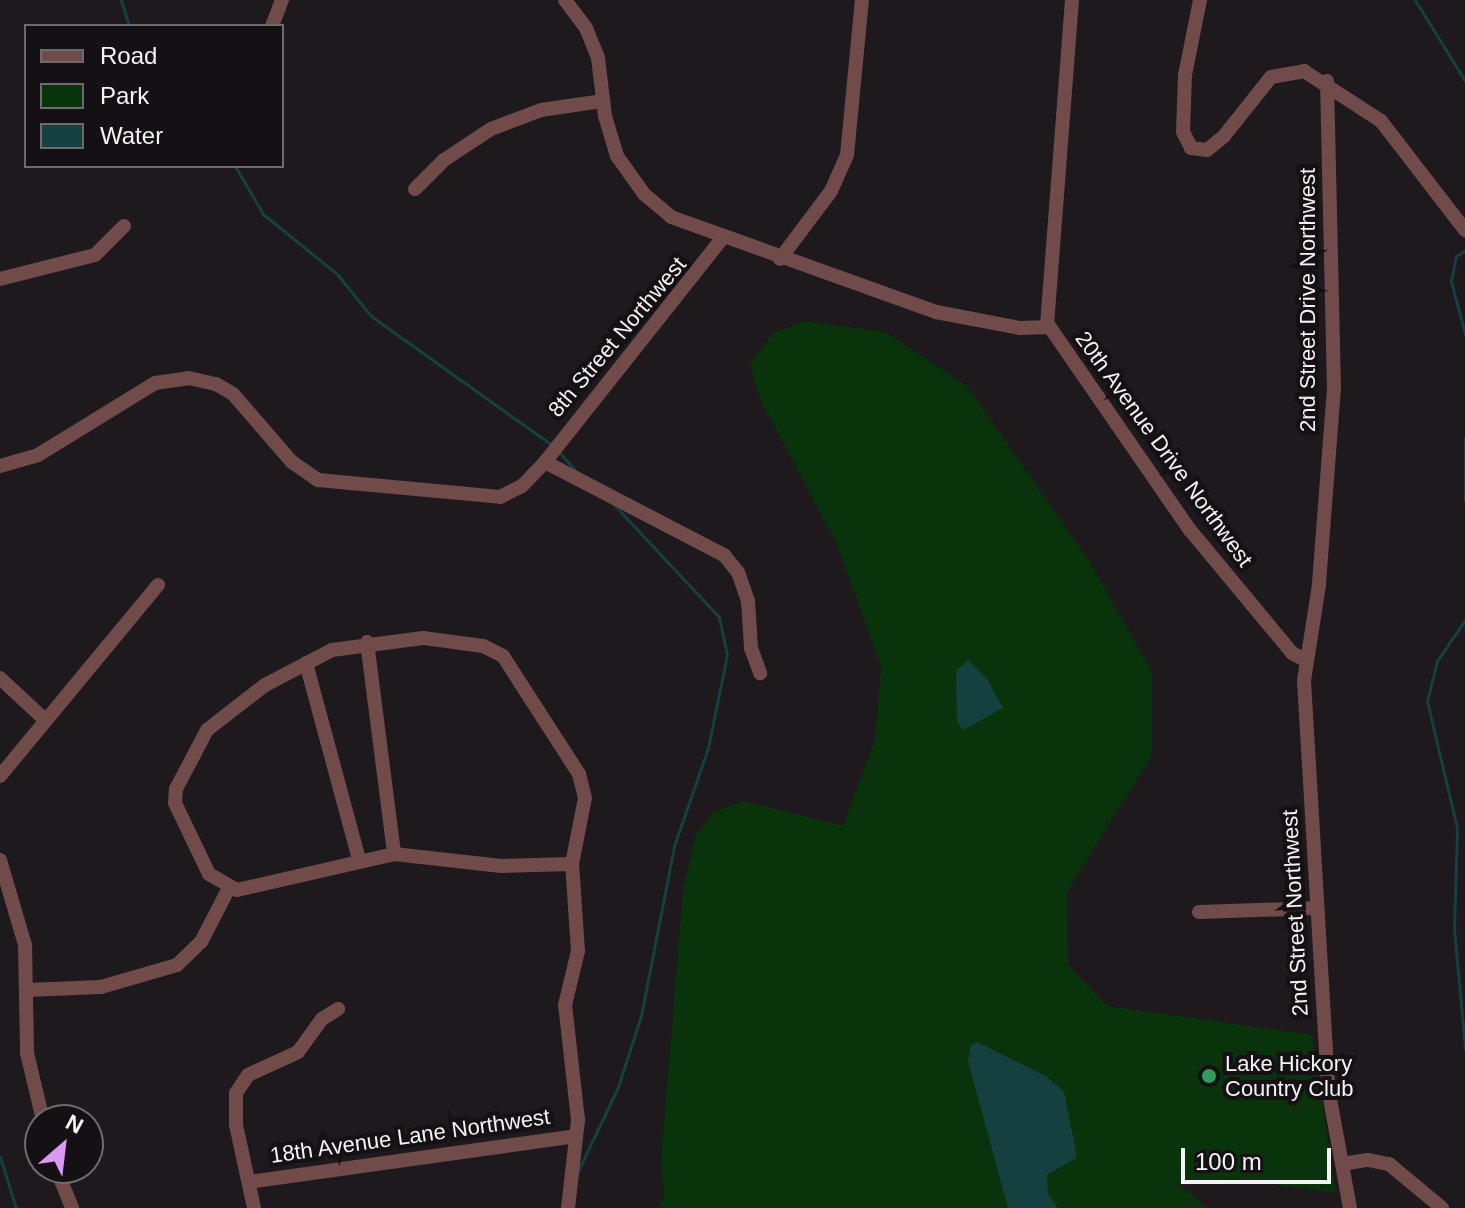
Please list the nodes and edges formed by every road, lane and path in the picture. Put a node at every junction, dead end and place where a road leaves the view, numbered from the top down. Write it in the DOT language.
graph roads {
  1 [pos="282,0"];
  2 [pos="565,0"];
  3 [pos="862,0"];
  4 [pos="1072,0"];
  5 [pos="1200,0"];
  6 [pos="273,24"];
  7 [pos="1327,81"];
  8 [pos="603,101"];
  9 [pos="415,189"];
  10 [pos="124,226"];
  11 [pos="1465,230"];
  12 [pos="722,239"];
  13 [pos="780,259"];
  14 [pos="0,279"];
  15 [pos="1049,327"];
  16 [pos="545,462"];
  17 [pos="0,466"];
  18 [pos="158,585"];
  19 [pos="367,642"];
  20 [pos="1305,660"];
  21 [pos="306,663"];
  22 [pos="760,673"];
  23 [pos="0,678"];
  24 [pos="44,719"];
  25 [pos="0,776"];
  26 [pos="394,854"];
  27 [pos="359,859"];
  28 [pos="0,860"];
  29 [pos="572,864"];
  30 [pos="229,888"];
  31 [pos="1317,908"];
  32 [pos="1199,912"];
  33 [pos="26,990"];
  34 [pos="338,1009"];
  35 [pos="38,1104"];
  36 [pos="576,1136"];
  37 [pos="1342,1164"];
  38 [pos="249,1182"];
  39 [pos="62,1184"];
  40 [pos="72,1208"];
  41 [pos="254,1208"];
  42 [pos="568,1208"];
  43 [pos="1350,1208"];
  44 [pos="1442,1208"];
  1 -- 6 [label="street"];
  2 -- 8 [label="street"];
  3 -- 13 [label="street"];
  4 -- 15 [label="street, 20th Avenue Drive Northwest"];
  5 -- 7 [label="street"];
  7 -- 11 [label="street"];
  7 -- 20 [label="street, 2nd Street Drive Northwest"];
  8 -- 9 [label="street"];
  8 -- 12 [label="street"];
  10 -- 14 [label="street"];
  12 -- 13 [label="street"];
  12 -- 16 [label="street, 8th Street Northwest"];
  13 -- 15 [label="street"];
  15 -- 20 [label="street, 20th Avenue Drive Northwest"];
  16 -- 17 [label="street, 8th Street Northwest"];
  16 -- 22 [label="street"];
  18 -- 24 [label="street"];
  19 -- 21 [label="street"];
  19 -- 26 [label="street"];
  19 -- 29 [label="street"];
  20 -- 31 [label="street, 2nd Street Northwest"];
  21 -- 27 [label="street"];
  21 -- 30 [label="street"];
  23 -- 24 [label="street"];
  24 -- 25 [label="street"];
  26 -- 27 [label="street"];
  26 -- 29 [label="street"];
  27 -- 30 [label="street"];
  28 -- 33 [label="street"];
  29 -- 36 [label="street"];
  30 -- 33 [label="street"];
  31 -- 32 [label="street"];
  31 -- 37 [label="street, 2nd Street Northwest"];
  33 -- 35 [label="street"];
  34 -- 38 [label="street"];
  36 -- 38 [label="street, 18th Avenue Lane Northwest"];
  36 -- 42 [label="street"];
  37 -- 43 [label="street, 2nd Street Northwest"];
  37 -- 44 [label="street"];
  38 -- 41 [label="street"];
  39 -- 40 [label="street"];
}
